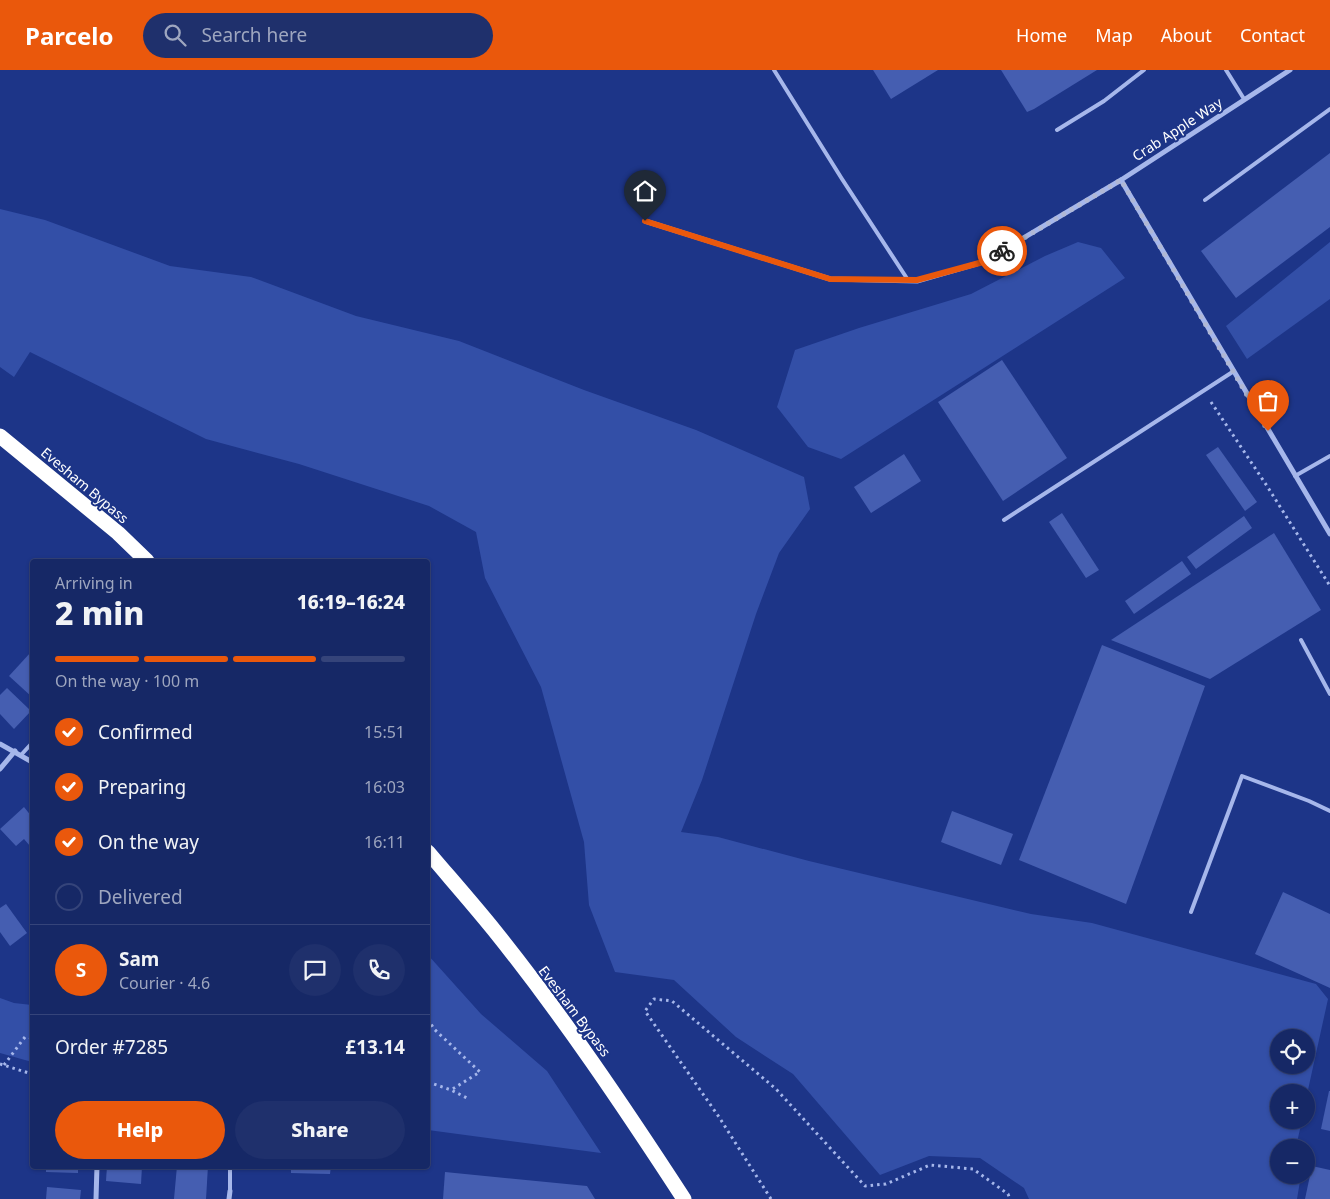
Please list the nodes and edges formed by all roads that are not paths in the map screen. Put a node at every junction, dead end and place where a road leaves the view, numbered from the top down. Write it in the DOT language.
graph roads {
  1 [pos="774,70"];
  2 [pos="1144,70"];
  3 [pos="1226,70"];
  4 [pos="1290,70"];
  5 [pos="1244,99"];
  6 [pos="1330,109"];
  7 [pos="1057,130"];
  8 [pos="1121,180"];
  9 [pos="1205,200"];
  10 [pos="645,221"];
  11 [pos="908,280"];
  12 [pos="1234,371"];
  13 [pos="0,436"];
  14 [pos="1330,456"];
  15 [pos="1294,476"];
  16 [pos="1004,520"];
  17 [pos="1330,534"];
  18 [pos="146,559"];
  19 [pos="1301,640"];
  20 [pos="1330,694"];
  21 [pos="0,744"];
  22 [pos="30,745"];
  23 [pos="15,751"];
  24 [pos="21,755"];
  25 [pos="30,761"];
  26 [pos="0,769"];
  27 [pos="1330,811"];
  28 [pos="430,854"];
  29 [pos="1191,912"];
  30 [pos="97,1169"];
  31 [pos="230,1169"];
  32 [pos="230,1191"];
  33 [pos="96,1199"];
  34 [pos="229,1199"];
  35 [pos="684,1199"];
  1 -- 11 [label="lane"];
  2 -- 7 [label="lane"];
  3 -- 5 [label="lane"];
  4 -- 5 [label="street, Crab Apple Way"];
  5 -- 8 [label="street, Crab Apple Way"];
  6 -- 9 [label="lane"];
  8 -- 11 [label="street, Crab Apple Way"];
  8 -- 12 [label="street"];
  10 -- 11 [label="street, Crab Apple Way"];
  12 -- 15 [label="street"];
  12 -- 16 [label="lane"];
  13 -- 18 [label="highway, Evesham Bypass"];
  14 -- 15 [label="lane"];
  15 -- 17 [label="street"];
  19 -- 20 [label="lane"];
  21 -- 23 [label="street"];
  22 -- 24 [label="lane"];
  23 -- 24 [label="street"];
  23 -- 26 [label="street"];
  24 -- 25 [label="street"];
  27 -- 29 [label="lane"];
  28 -- 35 [label="highway, Evesham Bypass"];
  30 -- 33 [label="street"];
  31 -- 32 [label="lane"];
  32 -- 34 [label="street"];
}
